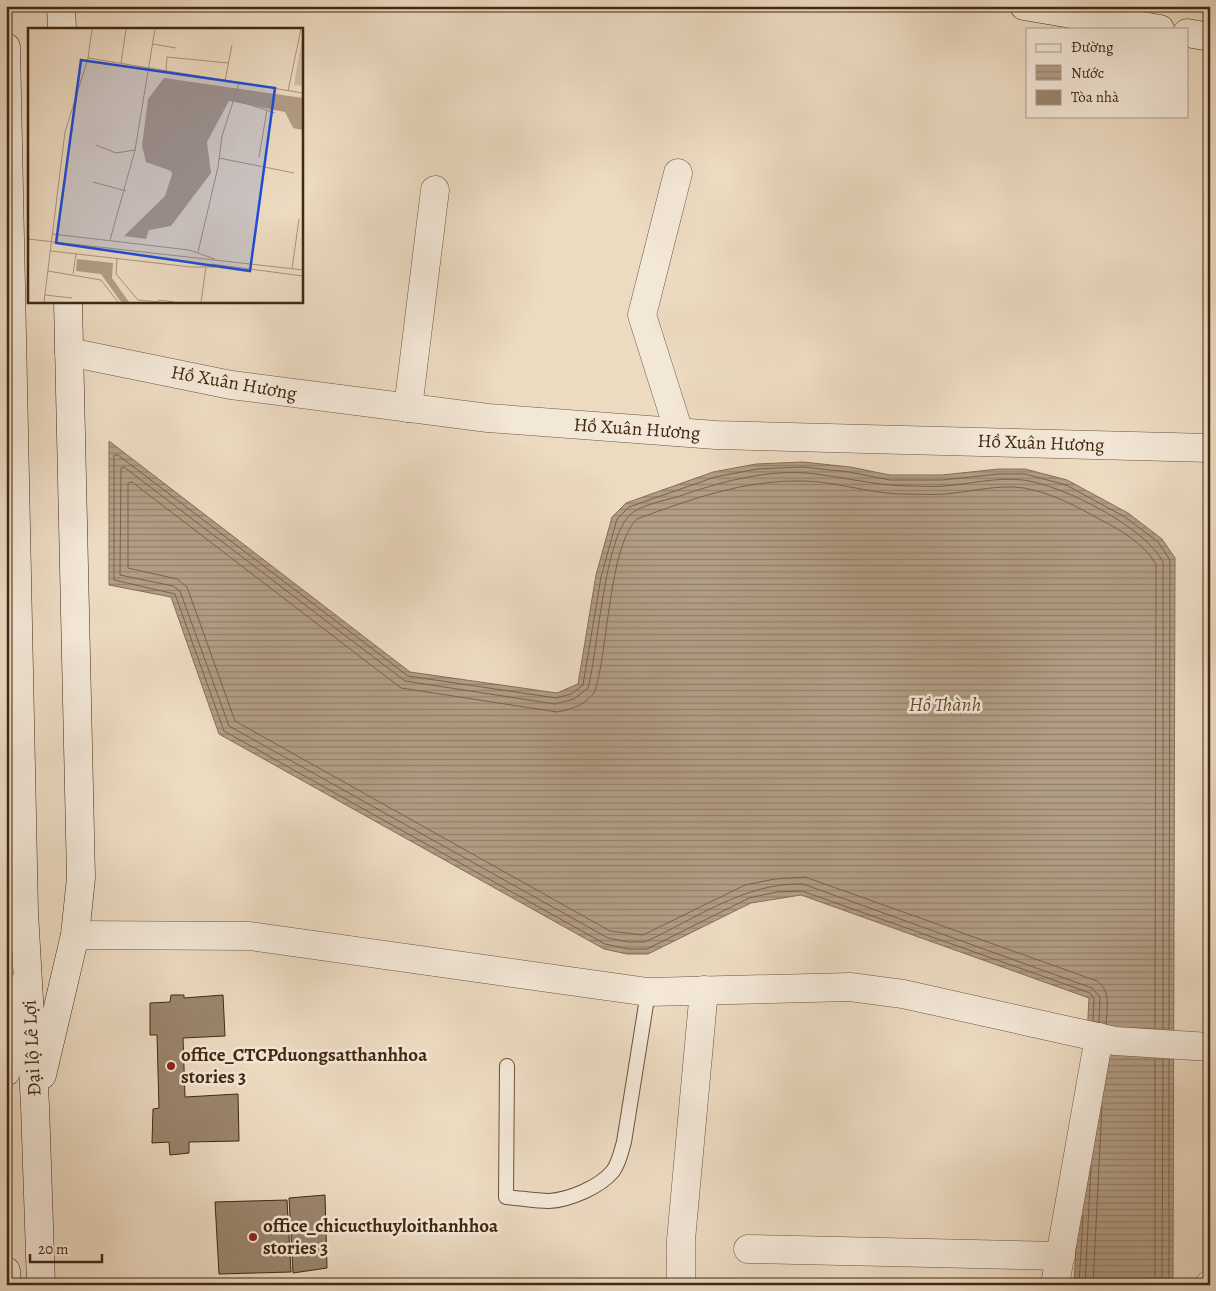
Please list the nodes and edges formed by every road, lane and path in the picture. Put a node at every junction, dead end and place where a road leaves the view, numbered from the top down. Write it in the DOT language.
graph roads {
  1 [pos="61,6"];
  2 [pos="1024,6"];
  3 [pos="62,28"];
  4 [pos="1154,28"];
  5 [pos="1188,33"];
  6 [pos="1210,37"];
  7 [pos="6,47"];
  8 [pos="678,173"];
  9 [pos="436,190"];
  10 [pos="68,302"];
  11 [pos="69,352"];
  12 [pos="408,408"];
  13 [pos="680,432"];
  14 [pos="1210,448"];
  15 [pos="24,901"];
  16 [pos="75,935"];
  17 [pos="704,990"];
  18 [pos="648,992"];
  19 [pos="1107,1039"];
  20 [pos="1199,1046"];
  21 [pos="507,1066"];
  22 [pos="6,1072"];
  23 [pos="35,1105"];
  24 [pos="748,1249"];
  25 [pos="1061,1256"];
  26 [pos="6,1271"];
  27 [pos="6,1285"];
  28 [pos="41,1285"];
  29 [pos="681,1285"];
  30 [pos="1055,1285"];
  1 -- 3 [label="street"];
  2 -- 4 [label="street"];
  5 -- 6 [label="street"];
  7 -- 15 [label="street"];
  8 -- 13 [label="street"];
  9 -- 12 [label="street"];
  10 -- 11 [label="street"];
  11 -- 12 [label="street, Hồ Xuân Hương"];
  11 -- 16 [label="street"];
  12 -- 13 [label="street, Hồ Xuân Hương"];
  13 -- 14 [label="street, Hồ Xuân Hương"];
  15 -- 22 [label="street, Đại lộ Lê Lợi"];
  15 -- 23 [label="street, Đại lộ Lê Lợi"];
  16 -- 18 [label="street"];
  16 -- 23 [label="street"];
  17 -- 18 [label="street"];
  17 -- 19 [label="street"];
  17 -- 29 [label="street"];
  18 -- 21 [label="lane"];
  19 -- 20 [label="street"];
  19 -- 25 [label="street"];
  23 -- 28 [label="street, Đại lộ Lê Lợi"];
  24 -- 25 [label="street"];
  25 -- 30 [label="street"];
  26 -- 27 [label="street"];
}
